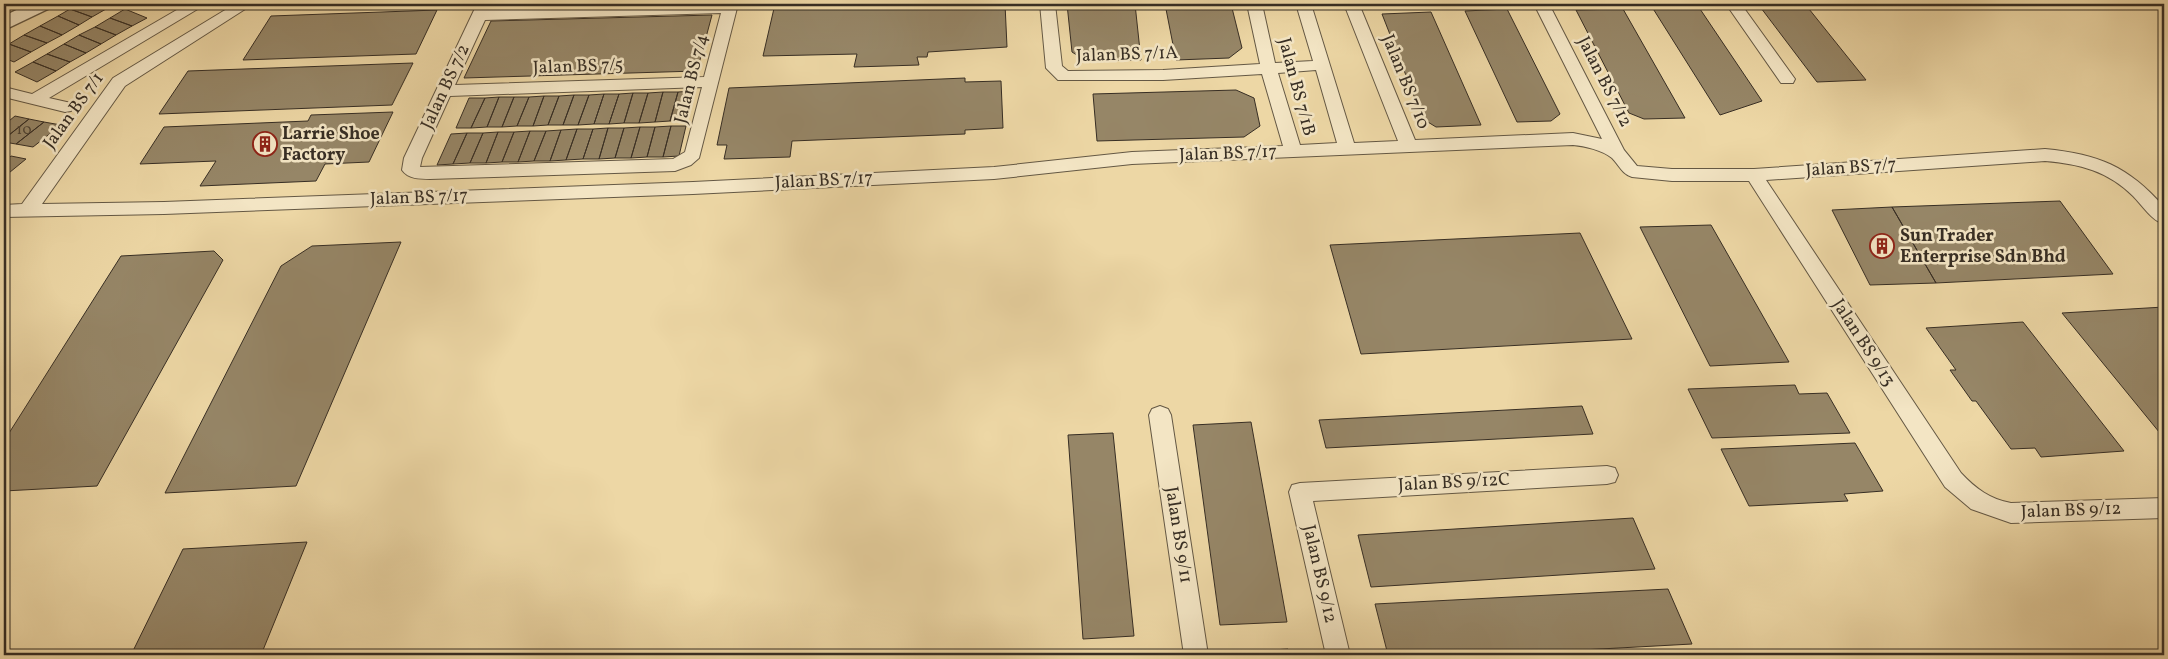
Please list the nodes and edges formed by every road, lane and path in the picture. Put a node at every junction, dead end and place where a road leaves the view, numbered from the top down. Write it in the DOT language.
graph roads {
  1 [pos="43,4"];
  2 [pos="198,4"];
  3 [pos="245,4"];
  4 [pos="1047,4"];
  5 [pos="1254,4"];
  6 [pos="1304,4"];
  7 [pos="1352,4"];
  8 [pos="1542,4"];
  9 [pos="1732,4"];
  10 [pos="731,6"];
  11 [pos="482,9"];
  12 [pos="4,24"];
  13 [pos="1322,65"];
  14 [pos="1269,70"];
  15 [pos="1787,78"];
  16 [pos="712,82"];
  17 [pos="444,91"];
  18 [pos="4,92"];
  19 [pos="34,100"];
  20 [pos="65,106"];
  21 [pos="1409,147"];
  22 [pos="1348,149"];
  23 [pos="1293,151"];
  24 [pos="1617,152"];
  25 [pos="411,170"];
  26 [pos="1632,171"];
  27 [pos="1754,175"];
  28 [pos="4,211"];
  29 [pos="27,211"];
  30 [pos="2164,218"];
  31 [pos="1160,415"];
  32 [pos="1607,475"];
  33 [pos="1300,492"];
  34 [pos="1980,504"];
  35 [pos="2164,508"];
  36 [pos="1196,655"];
  37 [pos="1338,655"];
  1 -- 12 [label="street"];
  2 -- 19 [label="street"];
  3 -- 29 [label="street, Jalan BS 7/1"];
  4 -- 14 [label="street, Jalan BS 7/1A"];
  5 -- 14 [label="street, Jalan BS 7/1B"];
  6 -- 13 [label="street, Jalan BS 7/1B"];
  7 -- 21 [label="street, Jalan BS 7/10"];
  8 -- 24 [label="street, Jalan BS 7/12"];
  9 -- 15 [label="street"];
  10 -- 11 [label="street"];
  10 -- 16 [label="street, Jalan BS 7/4"];
  11 -- 17 [label="street, Jalan BS 7/2"];
  13 -- 14 [label="street, Jalan BS 7/1A"];
  13 -- 22 [label="street, Jalan BS 7/1B"];
  14 -- 23 [label="street, Jalan BS 7/1B"];
  16 -- 17 [label="street, Jalan BS 7/5"];
  16 -- 25 [label="street, Jalan BS 7/4"];
  17 -- 25 [label="street, Jalan BS 7/2"];
  18 -- 19 [label="street"];
  19 -- 20 [label="street"];
  21 -- 22 [label="street, Jalan BS 7/17"];
  21 -- 24 [label="street, Jalan BS 7/17"];
  22 -- 23 [label="street, Jalan BS 7/17"];
  23 -- 29 [label="street, Jalan BS 7/17"];
  24 -- 26 [label="street, Jalan BS 7/12"];
  26 -- 27 [label="street, Jalan BS 7/7"];
  27 -- 30 [label="street, Jalan BS 7/7"];
  27 -- 34 [label="street, Jalan BS 9/13"];
  28 -- 29 [label="street, Jalan BS 7/17"];
  31 -- 36 [label="street, Jalan BS 9/11"];
  32 -- 33 [label="street, Jalan BS 9/12C"];
  33 -- 37 [label="street, Jalan BS 9/12"];
  34 -- 35 [label="street, Jalan BS 9/12"];
}
